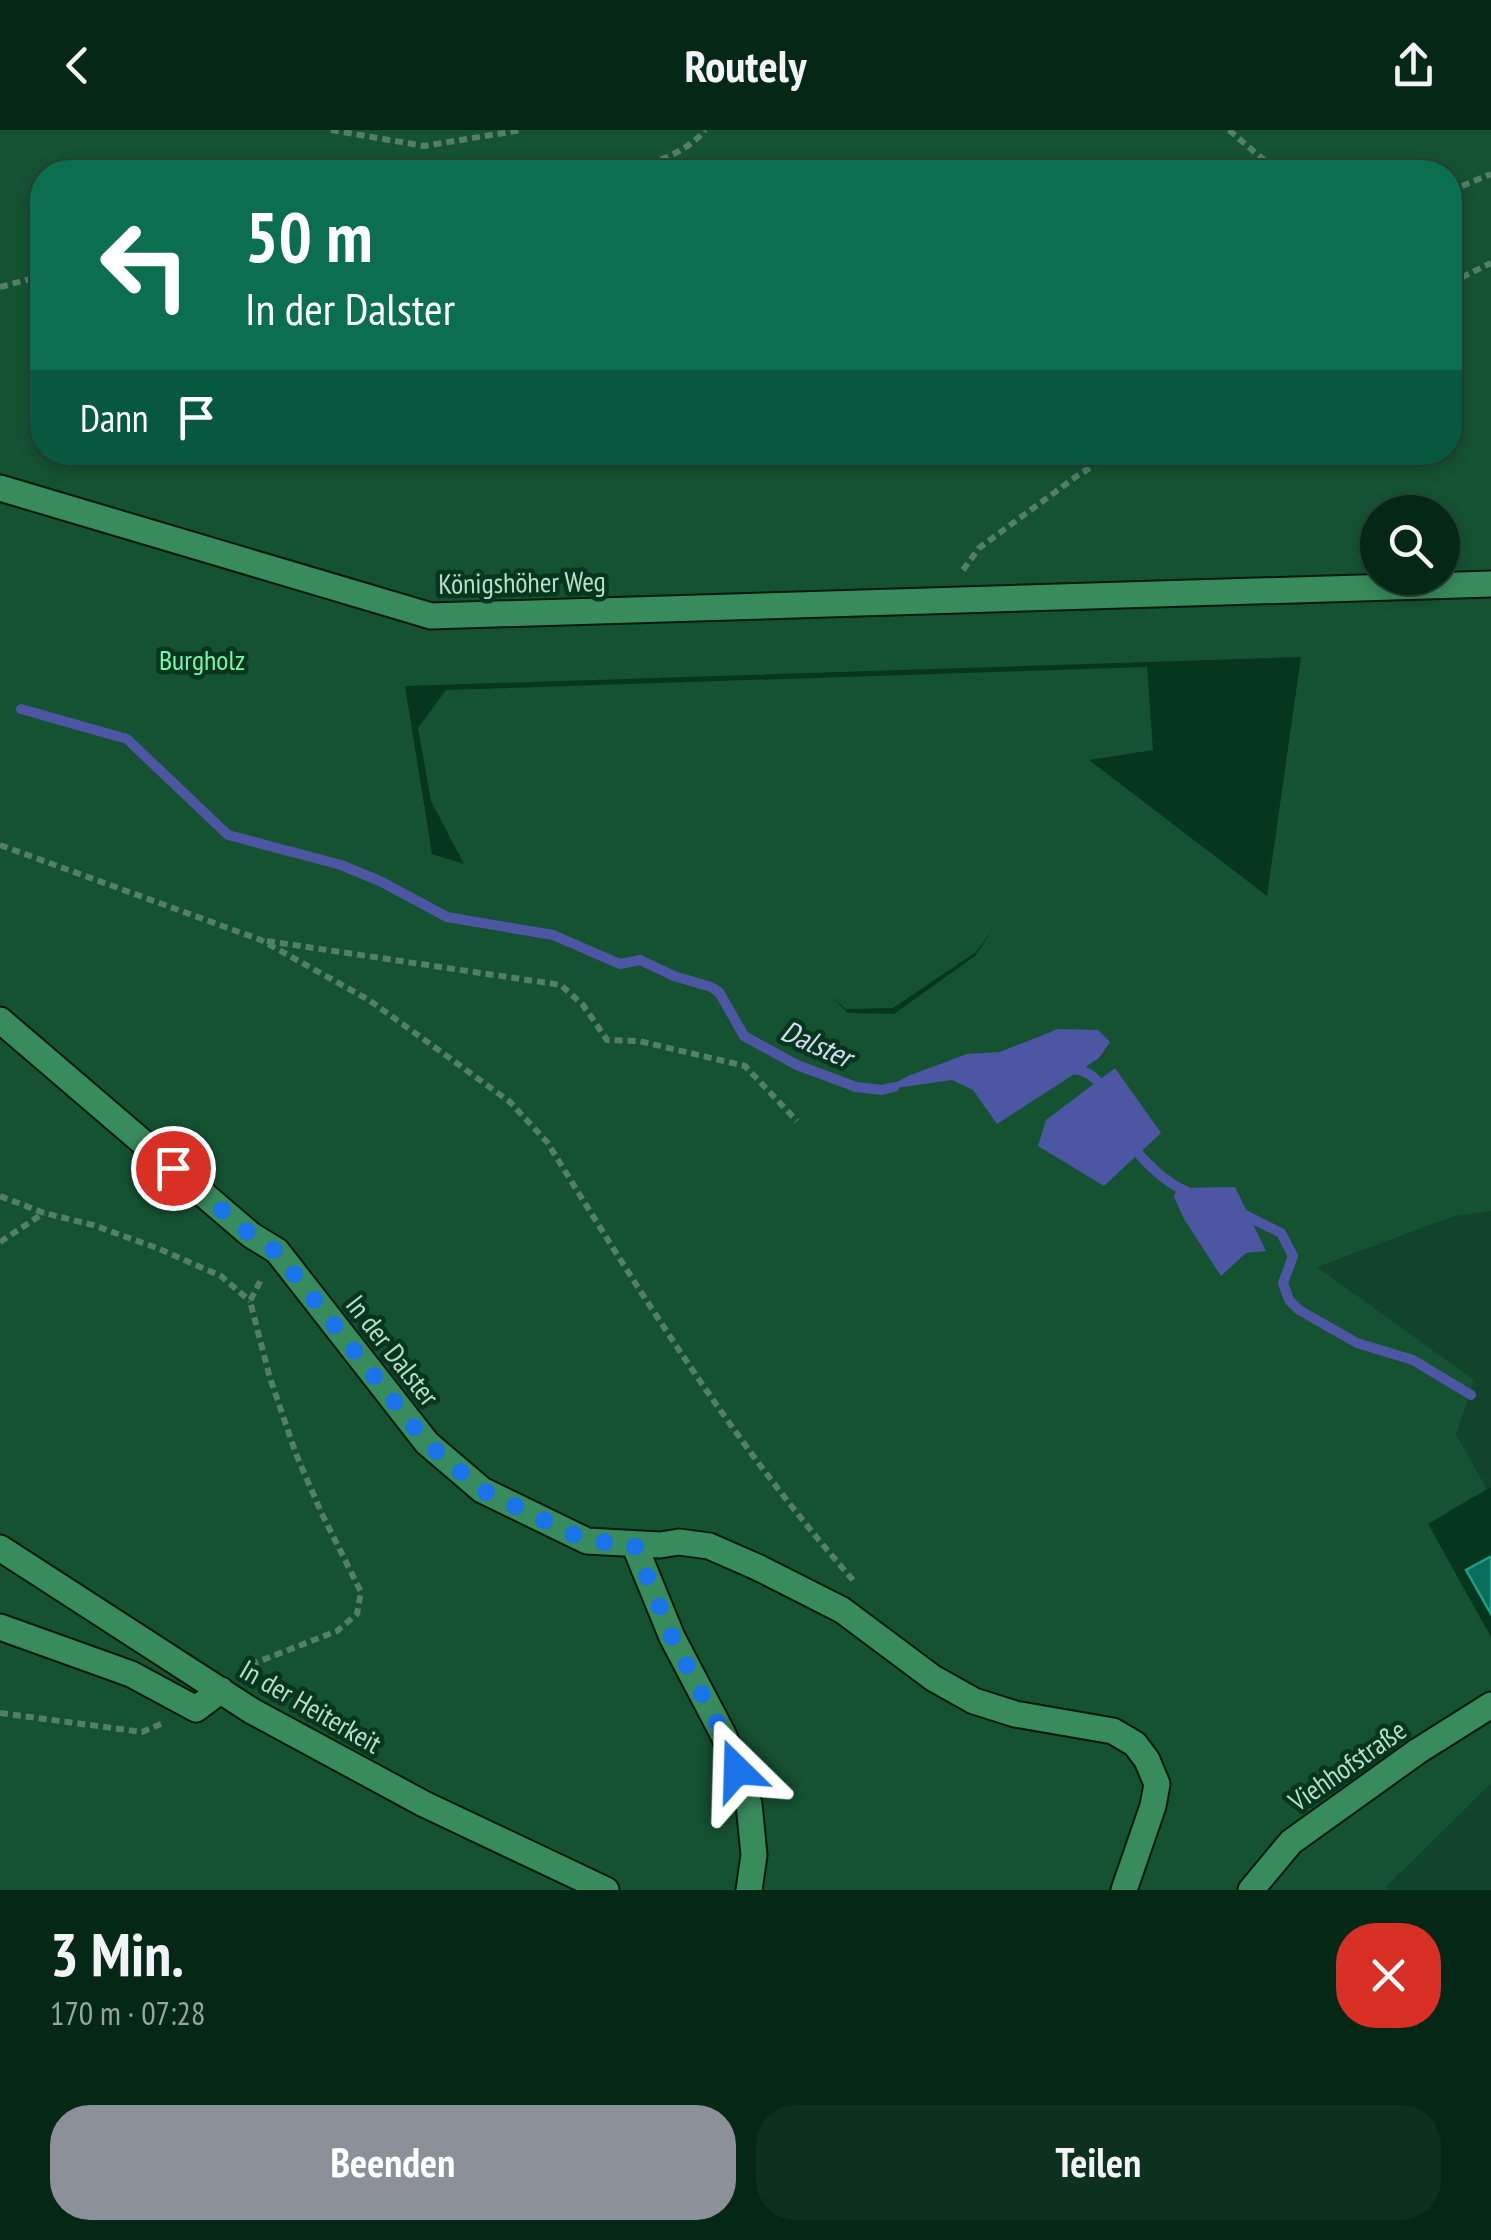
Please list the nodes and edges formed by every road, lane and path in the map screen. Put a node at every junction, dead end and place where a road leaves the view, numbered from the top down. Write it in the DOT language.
graph roads {
  1 [pos="331,130"];
  2 [pos="522,130"];
  3 [pos="705,130"];
  4 [pos="1229,130"];
  5 [pos="660,160"];
  6 [pos="1264,160"];
  7 [pos="1488,176"];
  8 [pos="1462,186"];
  9 [pos="1491,263"];
  10 [pos="1462,277"];
  11 [pos="30,279"];
  12 [pos="0,286"];
  13 [pos="1094,465"];
  14 [pos="0,488"];
  15 [pos="1491,584"];
  16 [pos="942,600"];
  17 [pos="0,845"];
  18 [pos="261,940"];
  19 [pos="0,1020"];
  20 [pos="797,1121"];
  21 [pos="0,1196"];
  22 [pos="44,1213"];
  23 [pos="0,1242"];
  24 [pos="277,1252"];
  25 [pos="250,1301"];
  26 [pos="634,1544"];
  27 [pos="0,1548"];
  28 [pos="856,1582"];
  29 [pos="0,1627"];
  30 [pos="221,1690"];
  31 [pos="1491,1705"];
  32 [pos="196,1709"];
  33 [pos="0,1713"];
  34 [pos="606,1890"];
  35 [pos="748,1890"];
  36 [pos="1124,1890"];
  37 [pos="1251,1890"];
  1 -- 2 [label="path"];
  3 -- 5 [label="path"];
  4 -- 6 [label="path"];
  7 -- 8 [label="path"];
  9 -- 10 [label="path"];
  11 -- 12 [label="path"];
  13 -- 16 [label="path"];
  14 -- 16 [label="street, Königshöher Weg"];
  15 -- 16 [label="street, Königshöher Weg"];
  17 -- 18 [label="path"];
  18 -- 20 [label="path"];
  18 -- 28 [label="path"];
  19 -- 24 [label="street, In der Dalster"];
  21 -- 22 [label="path"];
  22 -- 23 [label="path"];
  22 -- 25 [label="path"];
  24 -- 25 [label="path"];
  24 -- 26 [label="street, In der Dalster"];
  25 -- 30 [label="path"];
  26 -- 35 [label="street"];
  26 -- 36 [label="street, In der Dalster"];
  27 -- 30 [label="street, In der Heiterkeit"];
  29 -- 32 [label="street"];
  30 -- 32 [label="street"];
  30 -- 34 [label="street, In der Heiterkeit"];
  31 -- 37 [label="street, Viehhofstraße"];
  32 -- 33 [label="path"];
}
